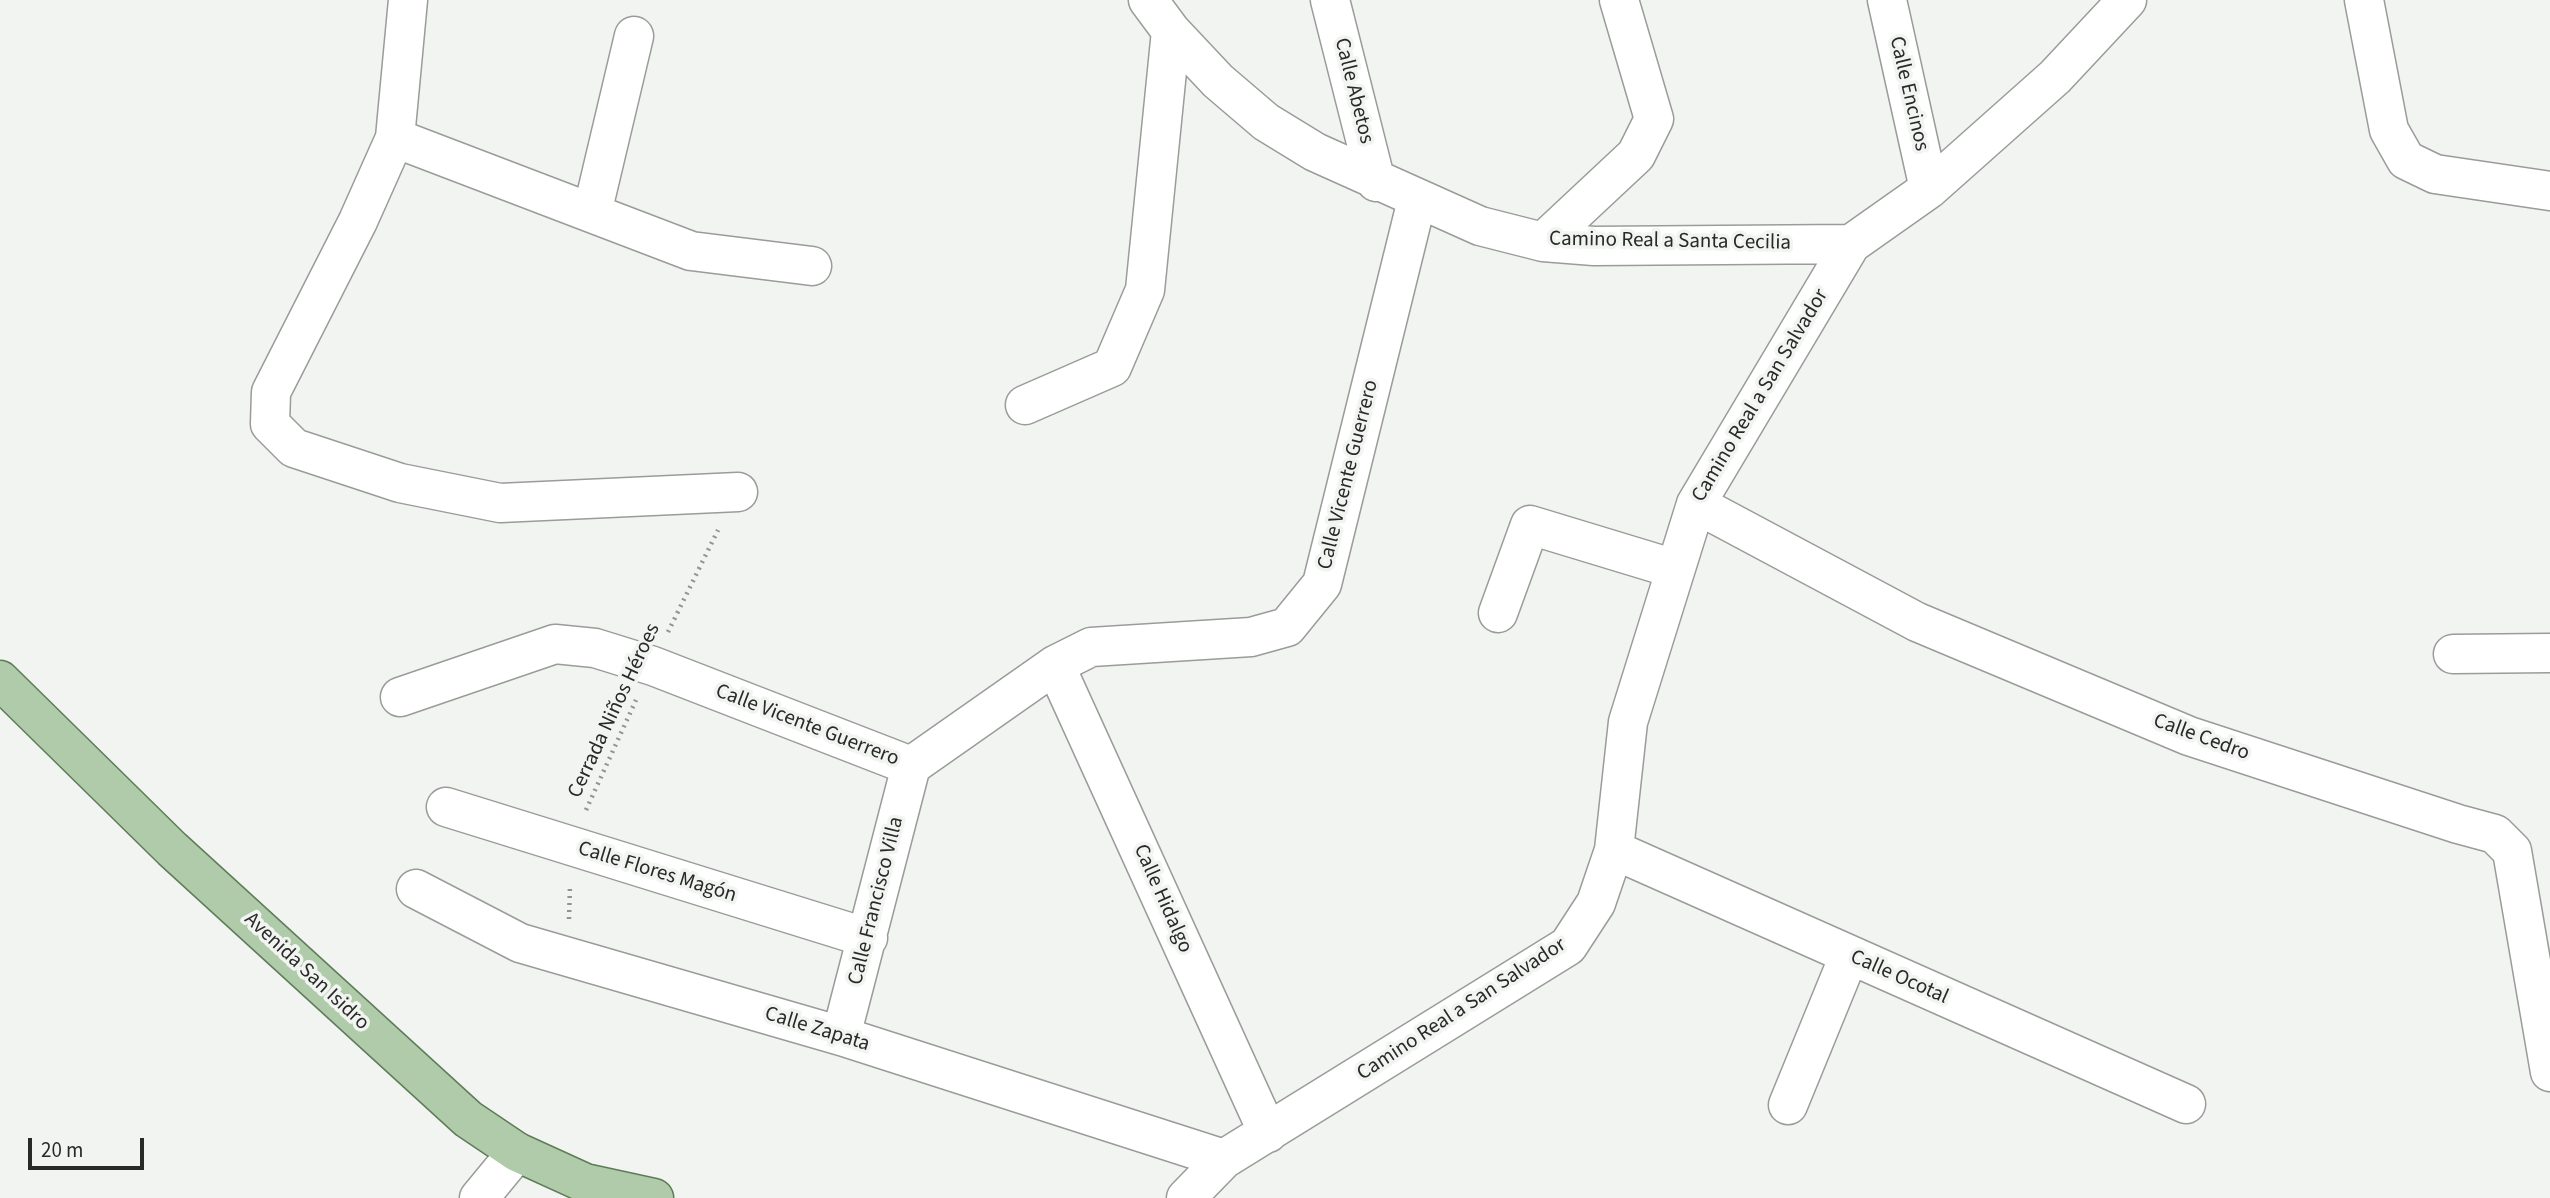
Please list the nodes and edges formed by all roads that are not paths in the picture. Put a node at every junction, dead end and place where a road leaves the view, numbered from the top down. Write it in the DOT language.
graph roads {
  1 [pos="408,0"];
  2 [pos="1149,0"];
  3 [pos="1330,0"];
  4 [pos="1619,0"];
  5 [pos="1887,0"];
  6 [pos="2127,0"];
  7 [pos="2364,0"];
  8 [pos="1171,31"];
  9 [pos="634,36"];
  10 [pos="395,138"];
  11 [pos="1376,182"];
  12 [pos="1929,189"];
  13 [pos="2550,191"];
  14 [pos="1417,200"];
  15 [pos="592,213"];
  16 [pos="1543,242"];
  17 [pos="1851,244"];
  18 [pos="812,266"];
  19 [pos="1025,405"];
  20 [pos="738,492"];
  21 [pos="1696,505"];
  22 [pos="1675,569"];
  23 [pos="1498,613"];
  24 [pos="2550,653"];
  25 [pos="2453,654"];
  26 [pos="1055,665"];
  27 [pos="0,680"];
  28 [pos="400,698"];
  29 [pos="911,766"];
  30 [pos="446,807"];
  31 [pos="1614,850"];
  32 [pos="416,889"];
  33 [pos="868,937"];
  34 [pos="1849,956"];
  35 [pos="841,1036"];
  36 [pos="2550,1072"];
  37 [pos="2186,1104"];
  38 [pos="1788,1105"];
  39 [pos="1268,1133"];
  40 [pos="517,1152"];
  41 [pos="1224,1159"];
  42 [pos="479,1198"];
  43 [pos="654,1198"];
  44 [pos="1186,1198"];
  1 -- 10 [label="street"];
  2 -- 8 [label="street, Camino Real a Santa Cecilia"];
  3 -- 11 [label="street, Calle Abetos"];
  4 -- 16 [label="street"];
  5 -- 12 [label="street, Calle Encinos"];
  6 -- 12 [label="street, Camino Real a San Salvador"];
  7 -- 13 [label="street"];
  8 -- 11 [label="street, Camino Real a Santa Cecilia"];
  8 -- 19 [label="street"];
  9 -- 15 [label="street"];
  10 -- 15 [label="street"];
  10 -- 20 [label="street"];
  11 -- 14 [label="street, Camino Real a Santa Cecilia"];
  12 -- 17 [label="street, Camino Real a San Salvador"];
  14 -- 16 [label="street, Camino Real a Santa Cecilia"];
  14 -- 26 [label="street, Calle Vicente Guerrero"];
  15 -- 18 [label="street"];
  16 -- 17 [label="street, Camino Real a Santa Cecilia"];
  17 -- 21 [label="street, Camino Real a San Salvador"];
  21 -- 22 [label="street, Camino Real a San Salvador"];
  21 -- 36 [label="street, Calle Cedro"];
  22 -- 23 [label="street"];
  22 -- 31 [label="street, Camino Real a San Salvador"];
  24 -- 25 [label="street"];
  26 -- 29 [label="street, Calle Vicente Guerrero"];
  26 -- 39 [label="street, Calle Hidalgo"];
  27 -- 40 [label="main road, Avenida San Isidro"];
  28 -- 29 [label="street, Calle Vicente Guerrero"];
  29 -- 33 [label="street, Calle Francisco Villa"];
  30 -- 33 [label="street, Calle Flores Magón"];
  31 -- 34 [label="street, Calle Ocotal"];
  31 -- 39 [label="street, Camino Real a San Salvador"];
  32 -- 35 [label="street, Calle Zapata"];
  33 -- 35 [label="street, Calle Francisco Villa"];
  34 -- 37 [label="street, Calle Ocotal"];
  34 -- 38 [label="street"];
  35 -- 41 [label="street, Calle Zapata"];
  39 -- 41 [label="street, Camino Real a San Salvador"];
  40 -- 42 [label="street"];
  40 -- 43 [label="main road, Avenida San Isidro"];
  41 -- 44 [label="street, Camino Real a San Salvador"];
}
